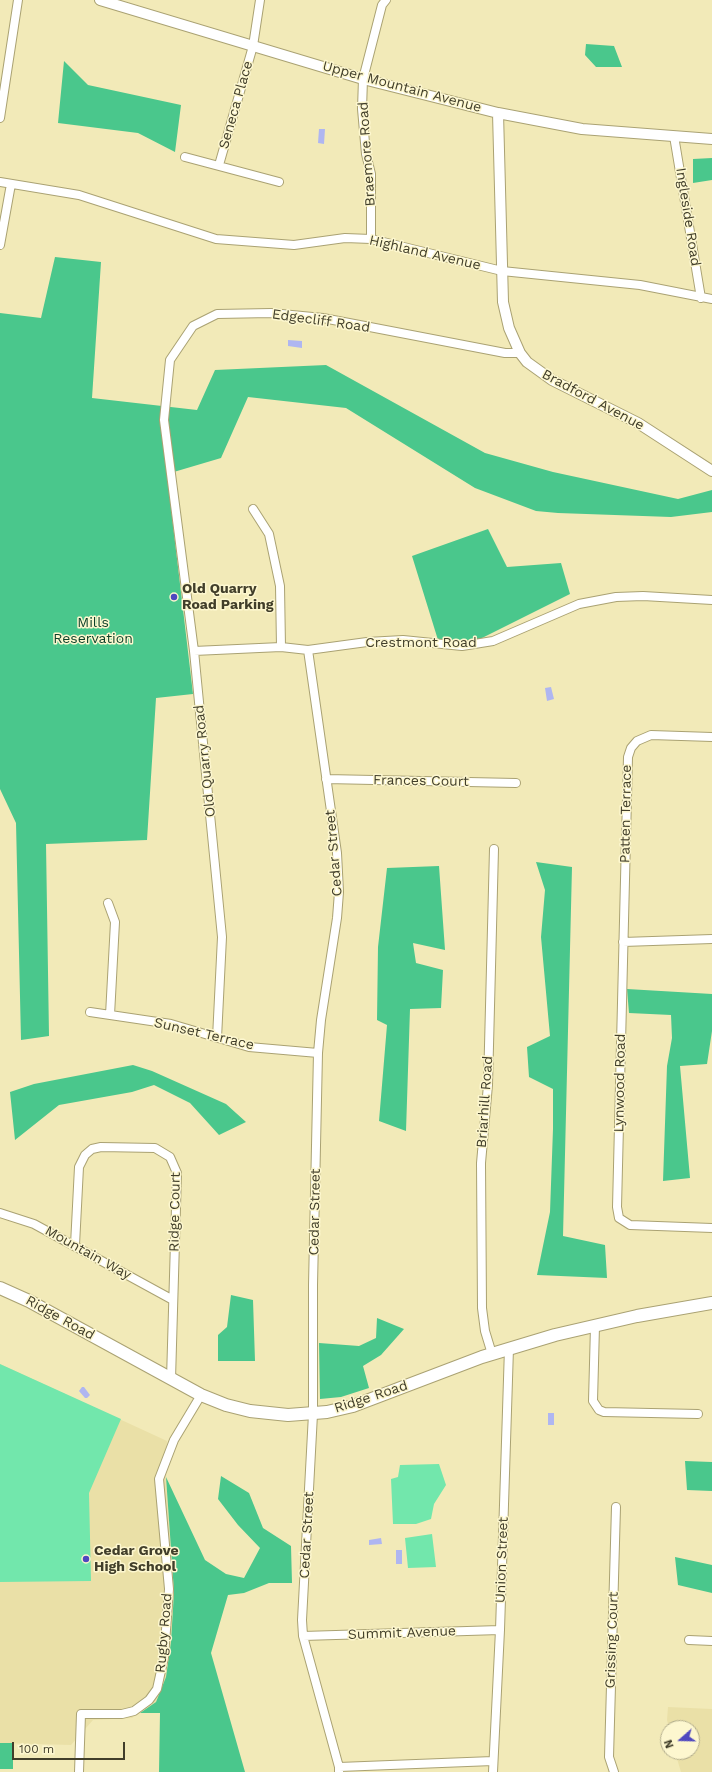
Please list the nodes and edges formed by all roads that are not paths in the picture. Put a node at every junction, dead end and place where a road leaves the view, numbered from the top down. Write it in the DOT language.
graph roads {
  1 [pos="18,0"];
  2 [pos="100,0"];
  3 [pos="260,0"];
  4 [pos="386,0"];
  5 [pos="253,46"];
  6 [pos="363,79"];
  7 [pos="498,113"];
  8 [pos="0,118"];
  9 [pos="674,136"];
  10 [pos="712,139"];
  11 [pos="185,157"];
  12 [pos="219,165"];
  13 [pos="0,182"];
  14 [pos="279,182"];
  15 [pos="11,184"];
  16 [pos="371,239"];
  17 [pos="0,245"];
  18 [pos="502,272"];
  19 [pos="701,298"];
  20 [pos="712,299"];
  21 [pos="520,353"];
  22 [pos="712,471"];
  23 [pos="171,485"];
  24 [pos="253,509"];
  25 [pos="712,600"];
  26 [pos="281,647"];
  27 [pos="308,650"];
  28 [pos="194,651"];
  29 [pos="712,737"];
  30 [pos="326,779"];
  31 [pos="516,783"];
  32 [pos="494,849"];
  33 [pos="108,903"];
  34 [pos="712,939"];
  35 [pos="623,942"];
  36 [pos="90,1012"];
  37 [pos="110,1015"];
  38 [pos="217,1038"];
  39 [pos="318,1053"];
  40 [pos="0,1212"];
  41 [pos="712,1228"];
  42 [pos="75,1245"];
  43 [pos="0,1288"];
  44 [pos="173,1300"];
  45 [pos="712,1303"];
  46 [pos="595,1326"];
  47 [pos="509,1348"];
  48 [pos="492,1354"];
  49 [pos="171,1379"];
  50 [pos="201,1395"];
  51 [pos="313,1414"];
  52 [pos="698,1414"];
  53 [pos="616,1507"];
  54 [pos="500,1630"];
  55 [pos="303,1636"];
  56 [pos="689,1640"];
  57 [pos="712,1642"];
  58 [pos="494,1761"];
  59 [pos="339,1769"];
  60 [pos="79,1772"];
  61 [pos="493,1772"];
  62 [pos="614,1772"];
  1 -- 8 [label="street"];
  2 -- 5 [label="street, Upper Mountain Avenue"];
  3 -- 5 [label="street, Seneca Place"];
  4 -- 6 [label="street, Braemore Road"];
  5 -- 6 [label="street, Upper Mountain Avenue"];
  5 -- 12 [label="street, Seneca Place"];
  6 -- 7 [label="street, Upper Mountain Avenue"];
  6 -- 16 [label="street, Braemore Road"];
  7 -- 9 [label="street, Upper Mountain Avenue"];
  7 -- 18 [label="street, Bradford Avenue"];
  9 -- 10 [label="street, Upper Mountain Avenue"];
  9 -- 19 [label="street, Ingleside Road"];
  11 -- 12 [label="street, Seneca Place"];
  12 -- 14 [label="street, Seneca Place"];
  13 -- 15 [label="street, Highland Avenue"];
  15 -- 16 [label="street, Highland Avenue"];
  15 -- 17 [label="street"];
  16 -- 18 [label="street, Highland Avenue"];
  18 -- 19 [label="street, Highland Avenue"];
  18 -- 21 [label="street, Bradford Avenue"];
  19 -- 20 [label="street, Highland Avenue"];
  21 -- 22 [label="street, Bradford Avenue"];
  21 -- 23 [label="street, Edgecliff Road"];
  23 -- 28 [label="street, Old Quarry Road"];
  24 -- 26 [label="street"];
  25 -- 27 [label="street, Crestmont Road"];
  26 -- 27 [label="street, Crestmont Road"];
  26 -- 28 [label="street, Crestmont Road"];
  27 -- 30 [label="street, Cedar Street"];
  28 -- 38 [label="street, Old Quarry Road"];
  29 -- 35 [label="street, Patten Terrace"];
  30 -- 31 [label="street, Frances Court"];
  30 -- 39 [label="street, Cedar Street"];
  32 -- 48 [label="street, Briarhill Road"];
  33 -- 37 [label="street"];
  34 -- 35 [label="street"];
  35 -- 41 [label="street, Lynwood Road"];
  36 -- 37 [label="street, Sunset Terrace"];
  37 -- 38 [label="street, Sunset Terrace"];
  38 -- 39 [label="street, Sunset Terrace"];
  39 -- 51 [label="street, Cedar Street"];
  40 -- 42 [label="street, Mountain Way"];
  42 -- 44 [label="street, Mountain Way"];
  42 -- 44 [label="street, Ridge Court"];
  43 -- 49 [label="main road, Ridge Road"];
  44 -- 49 [label="street, Ridge Court"];
  45 -- 46 [label="main road, Ridge Road"];
  46 -- 47 [label="main road, Ridge Road"];
  46 -- 52 [label="street"];
  47 -- 48 [label="main road, Ridge Road"];
  47 -- 54 [label="street, Union Street"];
  48 -- 51 [label="main road, Ridge Road"];
  49 -- 50 [label="main road, Ridge Road"];
  50 -- 51 [label="main road, Ridge Road"];
  50 -- 60 [label="street, Rugby Road"];
  51 -- 55 [label="street, Cedar Street"];
  53 -- 62 [label="street, Grissing Court"];
  54 -- 55 [label="street, Summit Avenue"];
  54 -- 58 [label="street, Union Street"];
  55 -- 59 [label="street, Cedar Street"];
  56 -- 57 [label="street"];
  58 -- 59 [label="street"];
  58 -- 61 [label="street, Union Street"];
}
